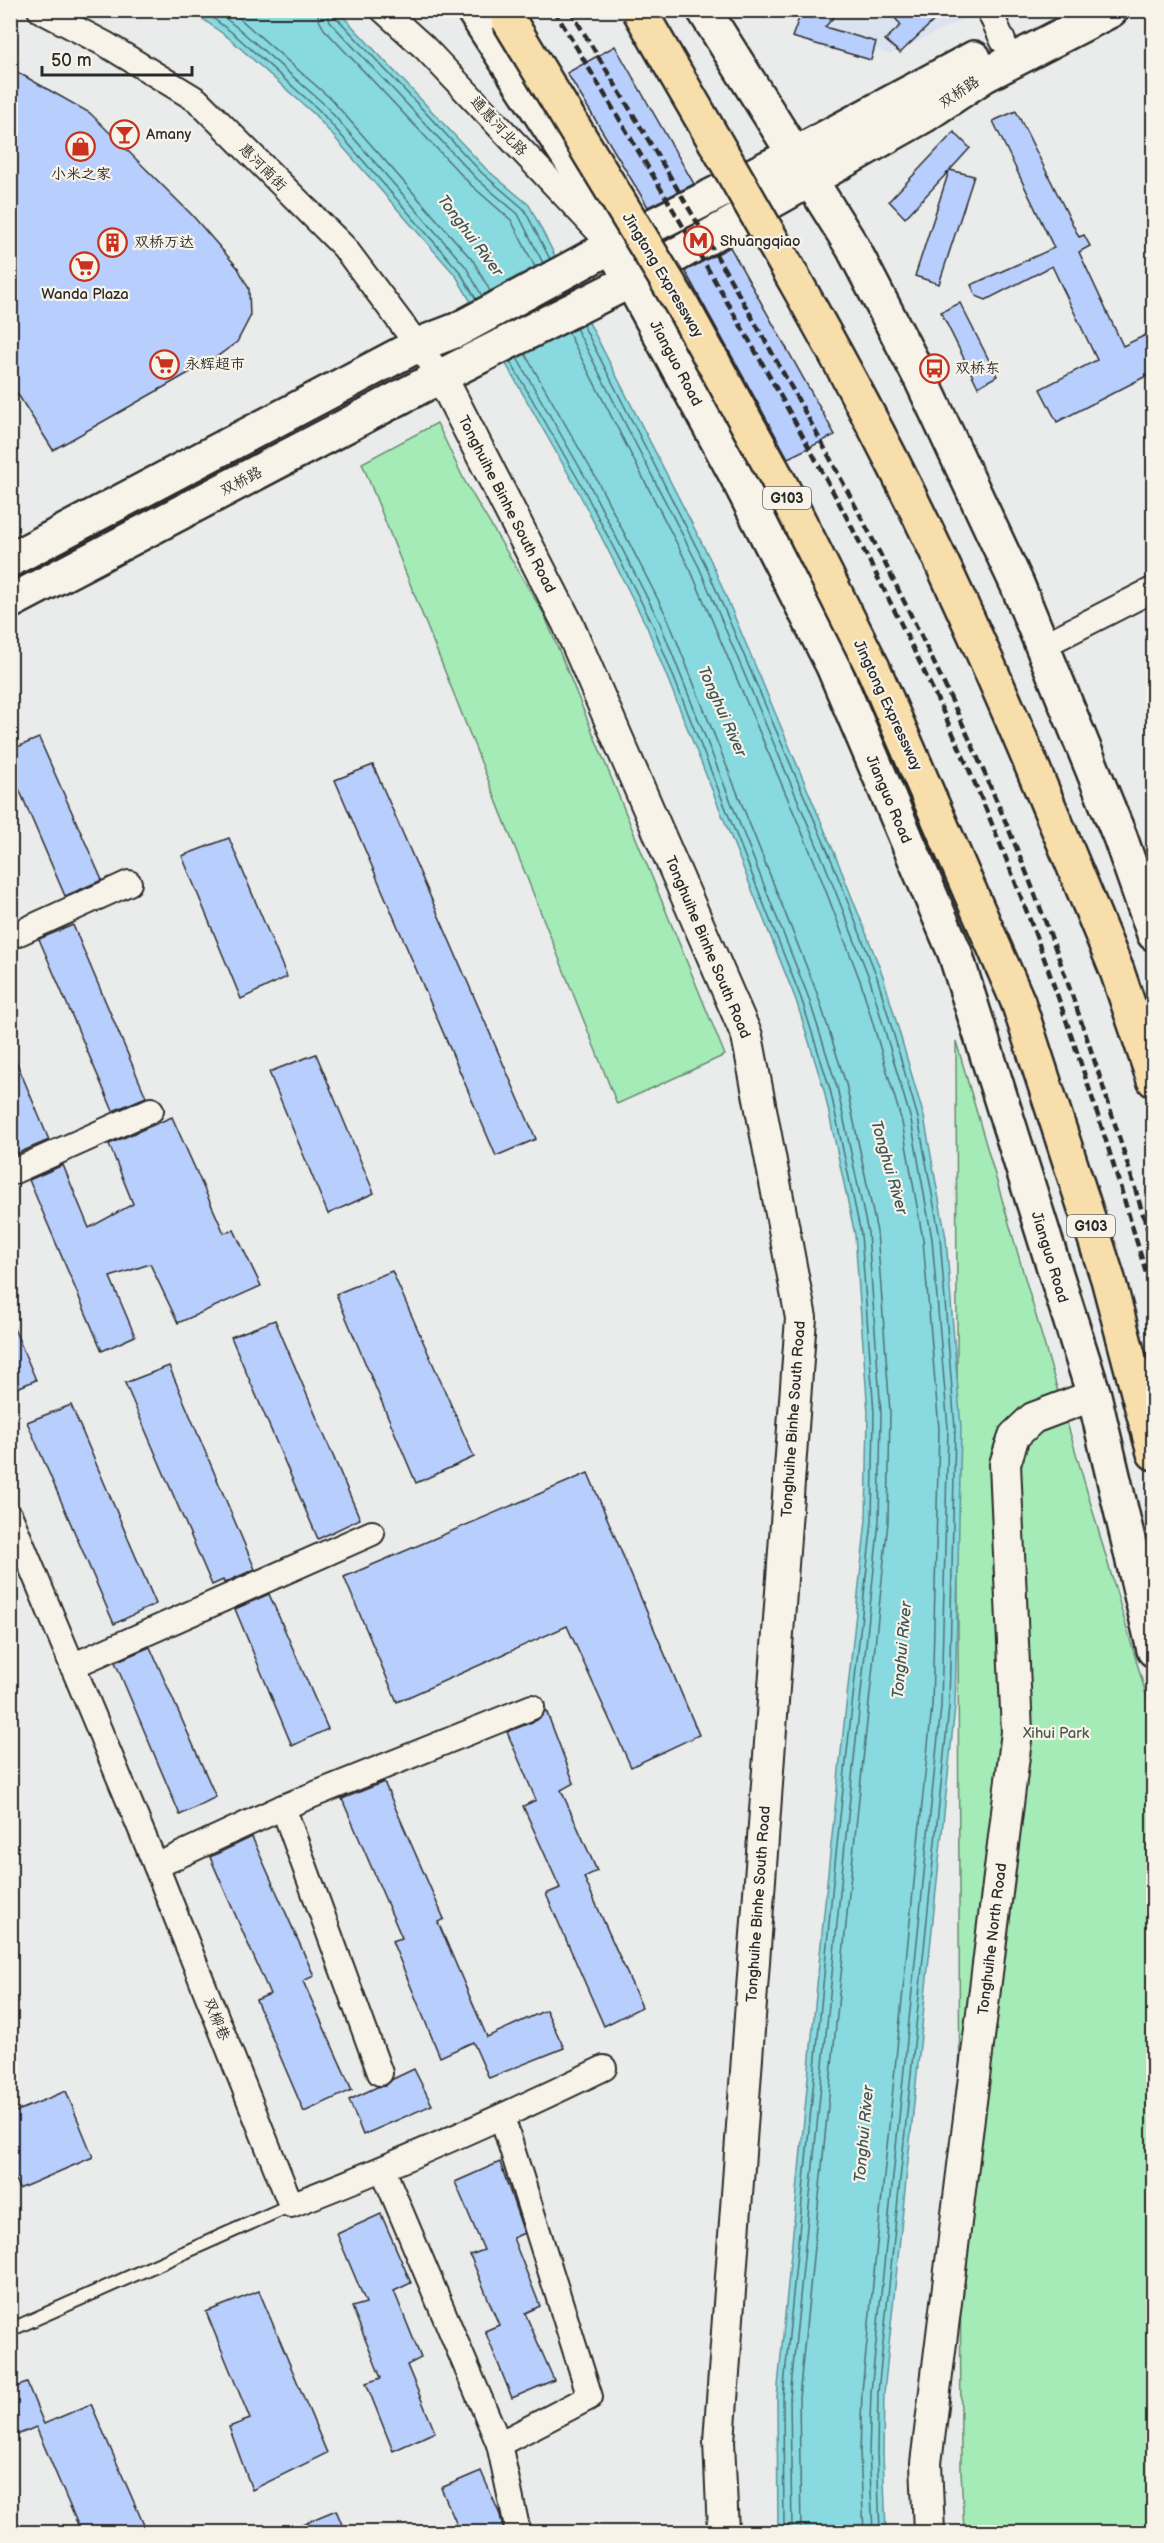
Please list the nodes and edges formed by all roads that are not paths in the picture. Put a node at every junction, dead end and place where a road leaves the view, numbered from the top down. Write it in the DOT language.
graph roads {
  1 [pos="40,10"];
  2 [pos="383,10"];
  3 [pos="473,10"];
  4 [pos="639,10"];
  5 [pos="704,10"];
  6 [pos="989,10"];
  7 [pos="1064,10"];
  8 [pos="1111,10"];
  9 [pos="506,15"];
  10 [pos="1003,41"];
  11 [pos="801,168"];
  12 [pos="612,246"];
  13 [pos="632,280"];
  14 [pos="418,345"];
  15 [pos="441,376"];
  16 [pos="10,560"];
  17 [pos="1154,589"];
  18 [pos="10,603"];
  19 [pos="1042,645"];
  20 [pos="129,883"];
  21 [pos="1154,934"];
  22 [pos="10,937"];
  23 [pos="1154,1080"];
  24 [pos="151,1110"];
  25 [pos="10,1173"];
  26 [pos="1094,1395"];
  27 [pos="1154,1453"];
  28 [pos="10,1516"];
  29 [pos="372,1533"];
  30 [pos="18,1556"];
  31 [pos="1154,1650"];
  32 [pos="72,1666"];
  33 [pos="532,1707"];
  34 [pos="283,1807"];
  35 [pos="156,1866"];
  36 [pos="604,2068"];
  37 [pos="380,2073"];
  38 [pos="502,2117"];
  39 [pos="383,2170"];
  40 [pos="291,2205"];
  41 [pos="10,2330"];
  42 [pos="499,2444"];
  43 [pos="518,2532"];
  44 [pos="723,2532"];
  45 [pos="929,2532"];
  1 -- 14 [label="street, 惠河南街"];
  2 -- 12 [label="street, 通惠河北路"];
  3 -- 12 [label="main road, Jianguo Road"];
  4 -- 23 [label="highway, bridge"];
  5 -- 11 [label="main road"];
  6 -- 10 [label="street"];
  7 -- 10 [label="main road, 双桥路"];
  8 -- 11 [label="main road, 双桥路"];
  9 -- 27 [label="highway, Jingtong Expressway / G103, bridge"];
  10 -- 11 [label="main road, 双桥路"];
  11 -- 12 [label="main road"];
  11 -- 13 [label="main road, 双桥路"];
  11 -- 19 [label="main road"];
  12 -- 13 [label="main road, Jianguo Road"];
  12 -- 14 [label="main road"];
  13 -- 15 [label="main road, 双桥路"];
  13 -- 26 [label="main road, Jianguo Road"];
  14 -- 15 [label="street, 惠河南街"];
  14 -- 16 [label="main road"];
  15 -- 18 [label="main road, 双桥路"];
  15 -- 44 [label="street, Tonghuihe Binhe South Road"];
  17 -- 19 [label="street"];
  19 -- 21 [label="main road"];
  20 -- 22 [label="street"];
  24 -- 25 [label="street"];
  26 -- 31 [label="main road, Jianguo Road"];
  26 -- 45 [label="street, Tonghuihe North Road"];
  28 -- 30 [label="street, 双柳巷"];
  29 -- 32 [label="street"];
  30 -- 32 [label="street, 双柳巷"];
  32 -- 35 [label="street, 双柳巷"];
  33 -- 34 [label="street"];
  34 -- 35 [label="street"];
  34 -- 37 [label="street"];
  35 -- 40 [label="street, 双柳巷"];
  36 -- 38 [label="street"];
  38 -- 39 [label="street"];
  38 -- 42 [label="street"];
  39 -- 40 [label="street"];
  39 -- 42 [label="street"];
  40 -- 41 [label="lane"];
  42 -- 43 [label="street"];
}
